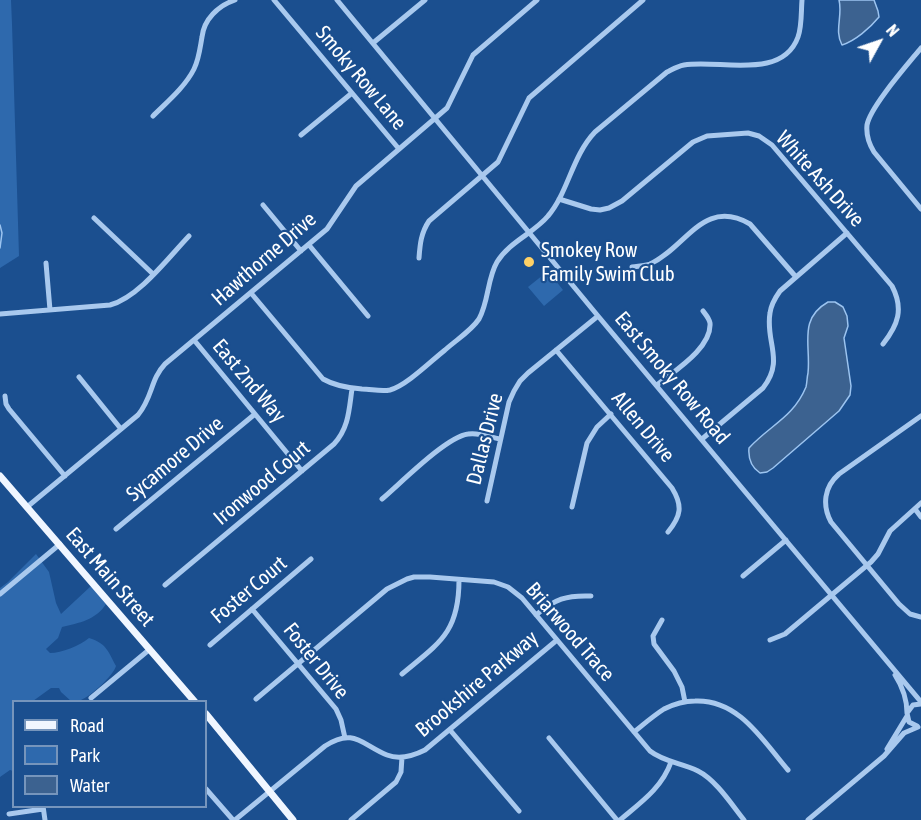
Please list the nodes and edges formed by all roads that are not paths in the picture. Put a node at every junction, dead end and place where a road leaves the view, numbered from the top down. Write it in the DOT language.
graph roads {
  1 [pos="235,0"];
  2 [pos="274,0"];
  3 [pos="337,0"];
  4 [pos="425,0"];
  5 [pos="537,0"];
  6 [pos="643,0"];
  7 [pos="802,0"];
  8 [pos="373,43"];
  9 [pos="921,48"];
  10 [pos="352,93"];
  11 [pos="153,116"];
  12 [pos="435,119"];
  13 [pos="301,135"];
  14 [pos="399,149"];
  15 [pos="482,176"];
  16 [pos="559,199"];
  17 [pos="263,205"];
  18 [pos="921,209"];
  19 [pos="94,218"];
  20 [pos="529,232"];
  21 [pos="847,233"];
  22 [pos="189,237"];
  23 [pos="309,245"];
  24 [pos="301,251"];
  25 [pos="419,258"];
  26 [pos="46,263"];
  27 [pos="632,267"];
  28 [pos="153,274"];
  29 [pos="796,277"];
  30 [pos="250,294"];
  31 [pos="50,310"];
  32 [pos="703,311"];
  33 [pos="0,314"];
  34 [pos="368,316"];
  35 [pos="598,316"];
  36 [pos="194,340"];
  37 [pos="883,345"];
  38 [pos="556,350"];
  39 [pos="79,377"];
  40 [pos="657,385"];
  41 [pos="352,389"];
  42 [pos="5,396"];
  43 [pos="255,414"];
  44 [pos="611,414"];
  45 [pos="921,416"];
  46 [pos="121,429"];
  47 [pos="500,439"];
  48 [pos="702,439"];
  49 [pos="302,471"];
  50 [pos="0,476"];
  51 [pos="65,476"];
  52 [pos="382,499"];
  53 [pos="487,501"];
  54 [pos="921,503"];
  55 [pos="27,507"];
  56 [pos="572,507"];
  57 [pos="915,509"];
  58 [pos="921,517"];
  59 [pos="116,529"];
  60 [pos="668,532"];
  61 [pos="786,540"];
  62 [pos="60,544"];
  63 [pos="310,559"];
  64 [pos="867,566"];
  65 [pos="743,576"];
  66 [pos="459,580"];
  67 [pos="165,585"];
  68 [pos="0,594"];
  69 [pos="832,595"];
  70 [pos="591,596"];
  71 [pos="252,609"];
  72 [pos="536,615"];
  73 [pos="921,617"];
  74 [pos="662,620"];
  75 [pos="557,640"];
  76 [pos="770,640"];
  77 [pos="210,645"];
  78 [pos="150,649"];
  79 [pos="298,663"];
  80 [pos="890,665"];
  81 [pos="402,674"];
  82 [pos="91,698"];
  83 [pos="256,699"];
  84 [pos="193,700"];
  85 [pos="685,702"];
  86 [pos="921,703"];
  87 [pos="207,715"];
  88 [pos="907,715"];
  89 [pos="919,726"];
  90 [pos="450,730"];
  91 [pos="634,732"];
  92 [pos="345,738"];
  93 [pos="549,738"];
  94 [pos="402,757"];
  95 [pos="879,760"];
  96 [pos="671,762"];
  97 [pos="788,770"];
  98 [pos="207,790"];
  99 [pos="270,792"];
  100 [pos="43,808"];
  101 [pos="519,811"];
  102 [pos="9,814"];
  103 [pos="816,818"];
  104 [pos="45,820"];
  105 [pos="234,820"];
  106 [pos="293,820"];
  107 [pos="351,820"];
  108 [pos="619,820"];
  109 [pos="744,820"];
  110 [pos="808,820"];
  1 -- 11 [label="street"];
  2 -- 10 [label="street, Smoky Row Lane"];
  3 -- 8 [label="street, East Smoky Row Road"];
  4 -- 8 [label="street"];
  5 -- 12 [label="street, Hawthorne Drive"];
  6 -- 15 [label="street"];
  7 -- 16 [label="street"];
  8 -- 12 [label="street, East Smoky Row Road"];
  9 -- 18 [label="street"];
  10 -- 13 [label="street"];
  10 -- 14 [label="street, Smoky Row Lane"];
  12 -- 14 [label="street, Hawthorne Drive"];
  12 -- 15 [label="street, East Smoky Row Road"];
  14 -- 23 [label="street, Hawthorne Drive"];
  15 -- 20 [label="street, East Smoky Row Road"];
  15 -- 25 [label="street"];
  16 -- 20 [label="street"];
  16 -- 21 [label="street, White Ash Drive"];
  17 -- 24 [label="street"];
  19 -- 28 [label="street"];
  20 -- 35 [label="street, East Smoky Row Road"];
  20 -- 41 [label="street"];
  21 -- 29 [label="street"];
  21 -- 37 [label="street, White Ash Drive"];
  22 -- 28 [label="street"];
  23 -- 24 [label="street, Hawthorne Drive"];
  23 -- 34 [label="street"];
  24 -- 30 [label="street, Hawthorne Drive"];
  26 -- 31 [label="street"];
  27 -- 29 [label="street"];
  28 -- 31 [label="street"];
  29 -- 48 [label="street"];
  30 -- 36 [label="street, Hawthorne Drive"];
  30 -- 41 [label="street"];
  31 -- 33 [label="street"];
  32 -- 40 [label="street"];
  35 -- 38 [label="street, Dallas Drive"];
  35 -- 40 [label="street, East Smoky Row Road"];
  36 -- 43 [label="street, East 2nd Way"];
  36 -- 46 [label="street, Hawthorne Drive"];
  38 -- 44 [label="street, Allen Drive"];
  38 -- 47 [label="street, Dallas Drive"];
  39 -- 46 [label="street"];
  40 -- 48 [label="street, East Smoky Row Road"];
  41 -- 49 [label="street, Ironwood Court"];
  42 -- 51 [label="street"];
  43 -- 49 [label="street, East 2nd Way"];
  43 -- 59 [label="street, Sycamore Drive"];
  44 -- 56 [label="street"];
  44 -- 60 [label="street, Allen Drive"];
  45 -- 64 [label="street"];
  46 -- 51 [label="street, Hawthorne Drive"];
  47 -- 52 [label="street"];
  47 -- 53 [label="street, Dallas Drive"];
  48 -- 61 [label="street, East Smoky Row Road"];
  49 -- 67 [label="street, Ironwood Court"];
  50 -- 55 [label="main road, East Main Street"];
  51 -- 55 [label="street, Hawthorne Drive"];
  54 -- 57 [label="street"];
  55 -- 62 [label="main road, East Main Street"];
  57 -- 58 [label="street"];
  57 -- 64 [label="street"];
  61 -- 65 [label="street"];
  61 -- 69 [label="street, East Smoky Row Road"];
  62 -- 68 [label="street"];
  62 -- 78 [label="main road, East Main Street"];
  63 -- 71 [label="street, Foster Court"];
  64 -- 69 [label="street"];
  64 -- 73 [label="street"];
  66 -- 72 [label="street, Briarwood Trace"];
  66 -- 79 [label="street, Briarwood Trace"];
  66 -- 81 [label="street"];
  69 -- 76 [label="street"];
  69 -- 80 [label="street, East Smoky Row Road"];
  70 -- 72 [label="street"];
  71 -- 77 [label="street, Foster Court"];
  71 -- 79 [label="street, Foster Drive"];
  72 -- 75 [label="street, Briarwood Trace"];
  74 -- 85 [label="street"];
  75 -- 90 [label="street, Brookshire Parkway"];
  75 -- 91 [label="street, Briarwood Trace"];
  78 -- 82 [label="street"];
  78 -- 84 [label="main road, East Main Street"];
  79 -- 83 [label="street, Briarwood Trace"];
  79 -- 92 [label="street, Foster Drive"];
  80 -- 86 [label="street"];
  80 -- 88 [label="street"];
  85 -- 91 [label="street"];
  85 -- 97 [label="street"];
  86 -- 88 [label="street"];
  87 -- 99 [label="main road"];
  88 -- 89 [label="street"];
  88 -- 95 [label="street"];
  89 -- 95 [label="street"];
  90 -- 94 [label="street, Brookshire Parkway"];
  90 -- 101 [label="street"];
  91 -- 96 [label="street, Briarwood Trace"];
  92 -- 94 [label="street, Brookshire Parkway"];
  92 -- 99 [label="street"];
  93 -- 108 [label="street"];
  94 -- 107 [label="street"];
  95 -- 103 [label="street"];
  96 -- 108 [label="street"];
  96 -- 109 [label="street, Briarwood Trace"];
  98 -- 105 [label="street"];
  99 -- 105 [label="street"];
  99 -- 106 [label="main road"];
  100 -- 102 [label="street"];
  100 -- 104 [label="street"];
  103 -- 110 [label="street"];
}
